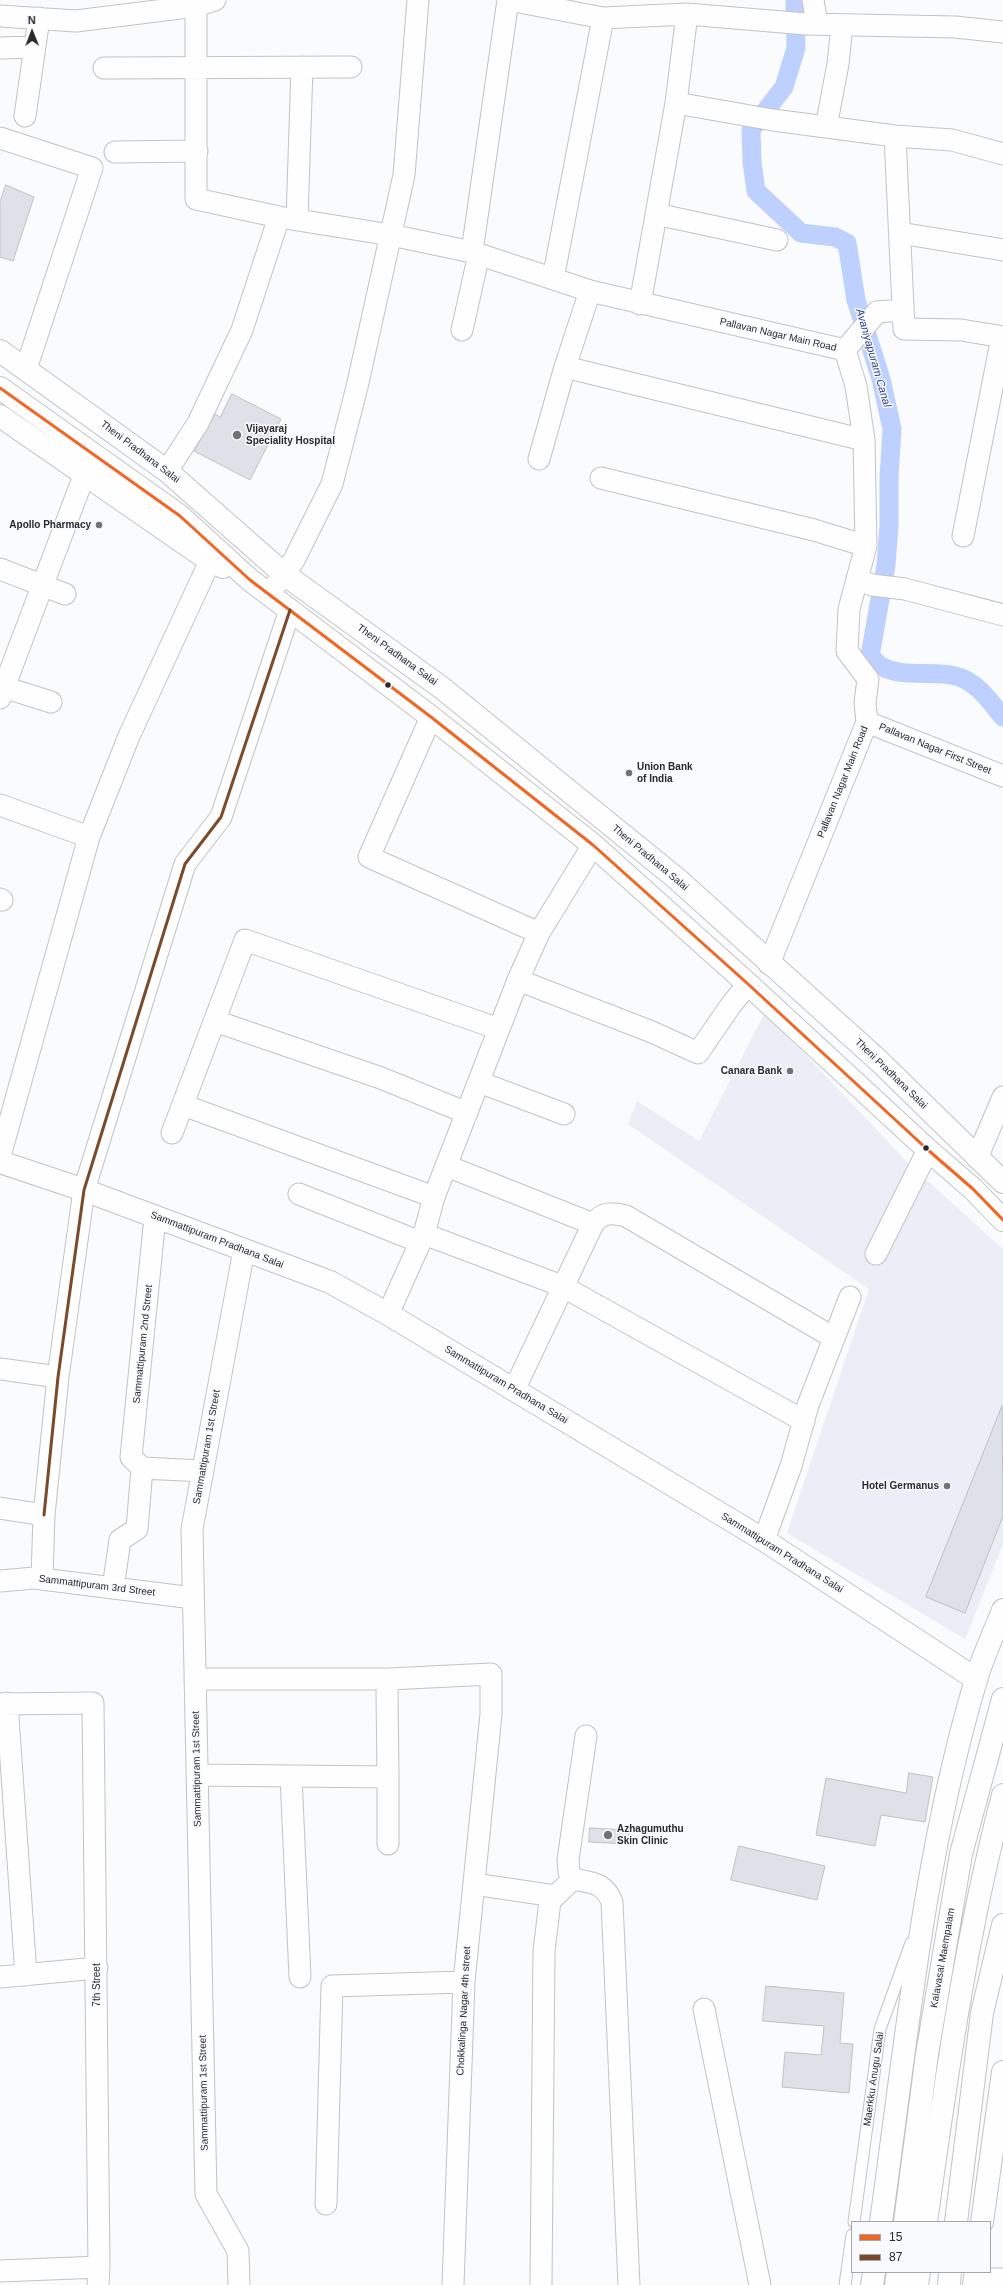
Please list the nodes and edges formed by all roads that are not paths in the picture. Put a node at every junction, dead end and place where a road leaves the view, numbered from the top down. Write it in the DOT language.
graph roads {
  1 [pos="418,0"];
  2 [pos="508,0"];
  3 [pos="812,0"];
  4 [pos="205,3"];
  5 [pos="687,14"];
  6 [pos="0,16"];
  7 [pos="39,18"];
  8 [pos="604,18"];
  9 [pos="812,24"];
  10 [pos="842,25"];
  11 [pos="1003,32"];
  12 [pos="34,47"];
  13 [pos="0,48"];
  14 [pos="197,66"];
  15 [pos="302,67"];
  16 [pos="351,67"];
  17 [pos="104,68"];
  18 [pos="676,103"];
  19 [pos="25,116"];
  20 [pos="826,127"];
  21 [pos="895,136"];
  22 [pos="0,138"];
  23 [pos="197,151"];
  24 [pos="115,152"];
  25 [pos="1003,154"];
  26 [pos="656,214"];
  27 [pos="288,218"];
  28 [pos="900,233"];
  29 [pos="391,235"];
  30 [pos="777,240"];
  31 [pos="1003,250"];
  32 [pos="476,253"];
  33 [pos="553,279"];
  34 [pos="590,291"];
  35 [pos="640,304"];
  36 [pos="903,310"];
  37 [pos="462,330"];
  38 [pos="1002,337"];
  39 [pos="848,345"];
  40 [pos="0,351"];
  41 [pos="565,368"];
  42 [pos="26,369"];
  43 [pos="0,388"];
  44 [pos="0,416"];
  45 [pos="864,440"];
  46 [pos="539,459"];
  47 [pos="167,471"];
  48 [pos="85,474"];
  49 [pos="601,478"];
  50 [pos="180,516"];
  51 [pos="963,536"];
  52 [pos="866,546"];
  53 [pos="210,561"];
  54 [pos="0,569"];
  55 [pos="278,569"];
  56 [pos="250,580"];
  57 [pos="865,582"];
  58 [pos="43,585"];
  59 [pos="65,594"];
  60 [pos="270,594"];
  61 [pos="290,610"];
  62 [pos="1003,615"];
  63 [pos="1,691"];
  64 [pos="51,702"];
  65 [pos="430,717"];
  66 [pos="867,722"];
  67 [pos="1003,776"];
  68 [pos="0,805"];
  69 [pos="90,837"];
  70 [pos="593,844"];
  71 [pos="539,932"];
  72 [pos="769,964"];
  73 [pos="518,980"];
  74 [pos="748,984"];
  75 [pos="214,1021"];
  76 [pos="499,1029"];
  77 [pos="479,1082"];
  78 [pos="1003,1097"];
  79 [pos="183,1105"];
  80 [pos="467,1113"];
  81 [pos="564,1114"];
  82 [pos="172,1133"];
  83 [pos="928,1150"];
  84 [pos="0,1156"];
  85 [pos="977,1158"];
  86 [pos="0,1162"];
  87 [pos="447,1166"];
  88 [pos="1003,1182"];
  89 [pos="84,1190"];
  90 [pos="299,1194"];
  91 [pos="434,1197"];
  92 [pos="155,1216"];
  93 [pos="1003,1220"];
  94 [pos="593,1224"];
  95 [pos="422,1238"];
  96 [pos="244,1250"];
  97 [pos="876,1254"];
  98 [pos="562,1286"];
  99 [pos="850,1297"];
  100 [pos="388,1314"];
  101 [pos="834,1338"];
  102 [pos="0,1369"];
  103 [pos="58,1377"];
  104 [pos="514,1390"];
  105 [pos="804,1421"];
  106 [pos="142,1468"];
  107 [pos="203,1471"];
  108 [pos="0,1508"];
  109 [pos="44,1515"];
  110 [pos="764,1540"];
  111 [pos="42,1579"];
  112 [pos="0,1581"];
  113 [pos="113,1588"];
  114 [pos="193,1598"];
  115 [pos="1003,1610"];
  116 [pos="195,1679"];
  117 [pos="389,1679"];
  118 [pos="976,1679"];
  119 [pos="1003,1699"];
  120 [pos="3,1704"];
  121 [pos="586,1736"];
  122 [pos="197,1775"];
  123 [pos="291,1776"];
  124 [pos="388,1777"];
  125 [pos="1003,1795"];
  126 [pos="388,1844"];
  127 [pos="573,1879"];
  128 [pos="474,1884"];
  129 [pos="928,1895"];
  130 [pos="555,1896"];
  131 [pos="1003,1926"];
  132 [pos="97,1968"];
  133 [pos="26,1975"];
  134 [pos="0,1977"];
  135 [pos="300,1977"];
  136 [pos="464,1982"];
  137 [pos="704,2009"];
  138 [pos="1003,2072"];
  139 [pos="326,2204"];
  140 [pos="854,2221"];
  141 [pos="881,2221"];
  142 [pos="904,2221"];
  143 [pos="926,2221"];
  144 [pos="956,2221"];
  145 [pos="982,2221"];
  146 [pos="851,2242"];
  147 [pos="0,2271"];
  148 [pos="874,2273"];
  149 [pos="898,2273"];
  150 [pos="919,2273"];
  151 [pos="950,2273"];
  152 [pos="98,2276"];
  153 [pos="975,2279"];
  154 [pos="1003,2279"];
  155 [pos="239,2285"];
  156 [pos="453,2285"];
  157 [pos="541,2285"];
  158 [pos="629,2285"];
  159 [pos="760,2285"];
  160 [pos="845,2285"];
  161 [pos="872,2285"];
  162 [pos="896,2285"];
  163 [pos="917,2285"];
  164 [pos="949,2285"];
  1 -- 29 [label="street"];
  2 -- 8 [label="street"];
  2 -- 32 [label="street"];
  3 -- 9 [label="street"];
  4 -- 7 [label="street"];
  4 -- 14 [label="street"];
  5 -- 8 [label="street"];
  5 -- 9 [label="street"];
  5 -- 18 [label="street"];
  6 -- 7 [label="street"];
  7 -- 12 [label="street"];
  8 -- 33 [label="street"];
  9 -- 10 [label="street"];
  10 -- 11 [label="street"];
  10 -- 20 [label="street"];
  12 -- 13 [label="street"];
  12 -- 19 [label="street"];
  14 -- 15 [label="street"];
  14 -- 17 [label="street"];
  14 -- 23 [label="street"];
  15 -- 16 [label="street"];
  15 -- 27 [label="street"];
  18 -- 20 [label="street"];
  18 -- 26 [label="street"];
  20 -- 21 [label="street"];
  21 -- 25 [label="street"];
  21 -- 28 [label="street"];
  22 -- 42 [label="street"];
  23 -- 24 [label="street"];
  23 -- 27 [label="street, Pallavan Nagar Main Road"];
  26 -- 30 [label="street"];
  26 -- 35 [label="street"];
  27 -- 29 [label="street, Pallavan Nagar Main Road"];
  27 -- 47 [label="street"];
  28 -- 31 [label="street"];
  28 -- 36 [label="street"];
  29 -- 32 [label="street, Pallavan Nagar Main Road"];
  29 -- 55 [label="street"];
  32 -- 33 [label="street, Pallavan Nagar Main Road"];
  32 -- 37 [label="street"];
  33 -- 34 [label="street, Pallavan Nagar Main Road"];
  34 -- 35 [label="street, Pallavan Nagar Main Road"];
  34 -- 41 [label="street"];
  35 -- 39 [label="street, Pallavan Nagar Main Road"];
  36 -- 38 [label="street"];
  36 -- 39 [label="street"];
  38 -- 51 [label="street"];
  39 -- 45 [label="street, Pallavan Nagar Main Road"];
  40 -- 42 [label="main road, Theni Pradhana Salai"];
  41 -- 45 [label="street"];
  41 -- 46 [label="street"];
  42 -- 47 [label="main road, Theni Pradhana Salai"];
  43 -- 50 [label="main road"];
  44 -- 48 [label="main road"];
  45 -- 52 [label="street, Pallavan Nagar Main Road"];
  47 -- 55 [label="main road, Theni Pradhana Salai"];
  48 -- 53 [label="main road"];
  48 -- 58 [label="street"];
  49 -- 52 [label="street"];
  50 -- 55 [label="main road, Theni Pradhana Salai"];
  50 -- 56 [label="main road"];
  52 -- 57 [label="street, Pallavan Nagar Main Road"];
  53 -- 56 [label="main road"];
  53 -- 69 [label="street"];
  54 -- 58 [label="street"];
  55 -- 60 [label="street"];
  55 -- 72 [label="main road, Theni Pradhana Salai"];
  56 -- 60 [label="main road"];
  57 -- 62 [label="street"];
  57 -- 66 [label="street, Pallavan Nagar Main Road"];
  58 -- 59 [label="street"];
  58 -- 63 [label="street"];
  60 -- 61 [label="main road"];
  61 -- 65 [label="main road"];
  61 -- 89 [label="street"];
  63 -- 64 [label="street"];
  65 -- 70 [label="main road"];
  65 -- 71 [label="street"];
  66 -- 67 [label="street, Pallavan Nagar First Street"];
  66 -- 72 [label="street, Pallavan Nagar Main Road"];
  68 -- 69 [label="street"];
  69 -- 84 [label="street"];
  70 -- 71 [label="street"];
  70 -- 74 [label="main road"];
  71 -- 73 [label="street"];
  72 -- 85 [label="main road, Theni Pradhana Salai"];
  73 -- 74 [label="street"];
  73 -- 76 [label="street"];
  74 -- 83 [label="main road"];
  75 -- 76 [label="street"];
  75 -- 79 [label="street"];
  75 -- 80 [label="street"];
  76 -- 77 [label="street"];
  77 -- 80 [label="street"];
  77 -- 81 [label="street"];
  78 -- 85 [label="street"];
  79 -- 82 [label="street"];
  79 -- 91 [label="street"];
  80 -- 87 [label="street"];
  83 -- 93 [label="main road"];
  83 -- 97 [label="street"];
  85 -- 88 [label="main road, Theni Pradhana Salai"];
  86 -- 89 [label="main road, Sammattipuram Pradhana Salai"];
  87 -- 91 [label="street"];
  87 -- 94 [label="street"];
  89 -- 92 [label="main road, Sammattipuram Pradhana Salai"];
  89 -- 103 [label="street"];
  90 -- 95 [label="street"];
  91 -- 95 [label="street"];
  92 -- 96 [label="main road, Sammattipuram Pradhana Salai"];
  92 -- 106 [label="street, Sammattipuram 2nd Street"];
  94 -- 98 [label="street"];
  94 -- 101 [label="street"];
  95 -- 98 [label="street"];
  95 -- 100 [label="street"];
  96 -- 100 [label="main road, Sammattipuram Pradhana Salai"];
  96 -- 107 [label="street, Sammattipuram 1st Street"];
  98 -- 104 [label="street"];
  98 -- 105 [label="street"];
  99 -- 101 [label="street"];
  100 -- 104 [label="main road, Sammattipuram Pradhana Salai"];
  101 -- 105 [label="street"];
  102 -- 103 [label="street"];
  103 -- 109 [label="street"];
  104 -- 110 [label="main road, Sammattipuram Pradhana Salai"];
  105 -- 110 [label="street"];
  106 -- 107 [label="street"];
  106 -- 113 [label="street"];
  107 -- 114 [label="street, Sammattipuram 1st Street"];
  108 -- 109 [label="street"];
  109 -- 111 [label="street"];
  110 -- 118 [label="main road, Sammattipuram Pradhana Salai"];
  111 -- 112 [label="street, Sammattipuram 3rd Street"];
  111 -- 113 [label="street, Sammattipuram 3rd Street"];
  113 -- 114 [label="street, Sammattipuram 3rd Street"];
  114 -- 116 [label="street, Sammattipuram 1st Street"];
  115 -- 118 [label="main road"];
  116 -- 117 [label="street"];
  116 -- 122 [label="street, Sammattipuram 1st Street"];
  117 -- 124 [label="street"];
  117 -- 128 [label="street, Chokkalinga Nagar 4th street"];
  118 -- 129 [label="main road"];
  119 -- 142 [label="main road, Kalavasal Maempalam"];
  120 -- 132 [label="street, 7th Street"];
  120 -- 133 [label="street"];
  121 -- 127 [label="street"];
  122 -- 123 [label="street"];
  122 -- 155 [label="street, Sammattipuram 1st Street"];
  123 -- 124 [label="street"];
  123 -- 135 [label="street"];
  124 -- 126 [label="street"];
  125 -- 143 [label="main road"];
  127 -- 130 [label="street"];
  127 -- 158 [label="street"];
  128 -- 130 [label="street"];
  128 -- 136 [label="street, Chokkalinga Nagar 4th street"];
  129 -- 140 [label="lane, Maerkku Anugu Salai"];
  129 -- 141 [label="main road"];
  130 -- 157 [label="street"];
  131 -- 144 [label="main road"];
  132 -- 133 [label="street"];
  132 -- 152 [label="street, 7th Street"];
  133 -- 134 [label="street"];
  136 -- 139 [label="street"];
  136 -- 156 [label="street, Chokkalinga Nagar 4th street"];
  137 -- 159 [label="street"];
  138 -- 145 [label="main road"];
  146 -- 160 [label="lane"];
  147 -- 152 [label="street"];
  148 -- 161 [label="main road"];
  149 -- 162 [label="main road"];
  150 -- 163 [label="main road"];
  151 -- 164 [label="main road"];
  153 -- 154 [label="street"];
}
